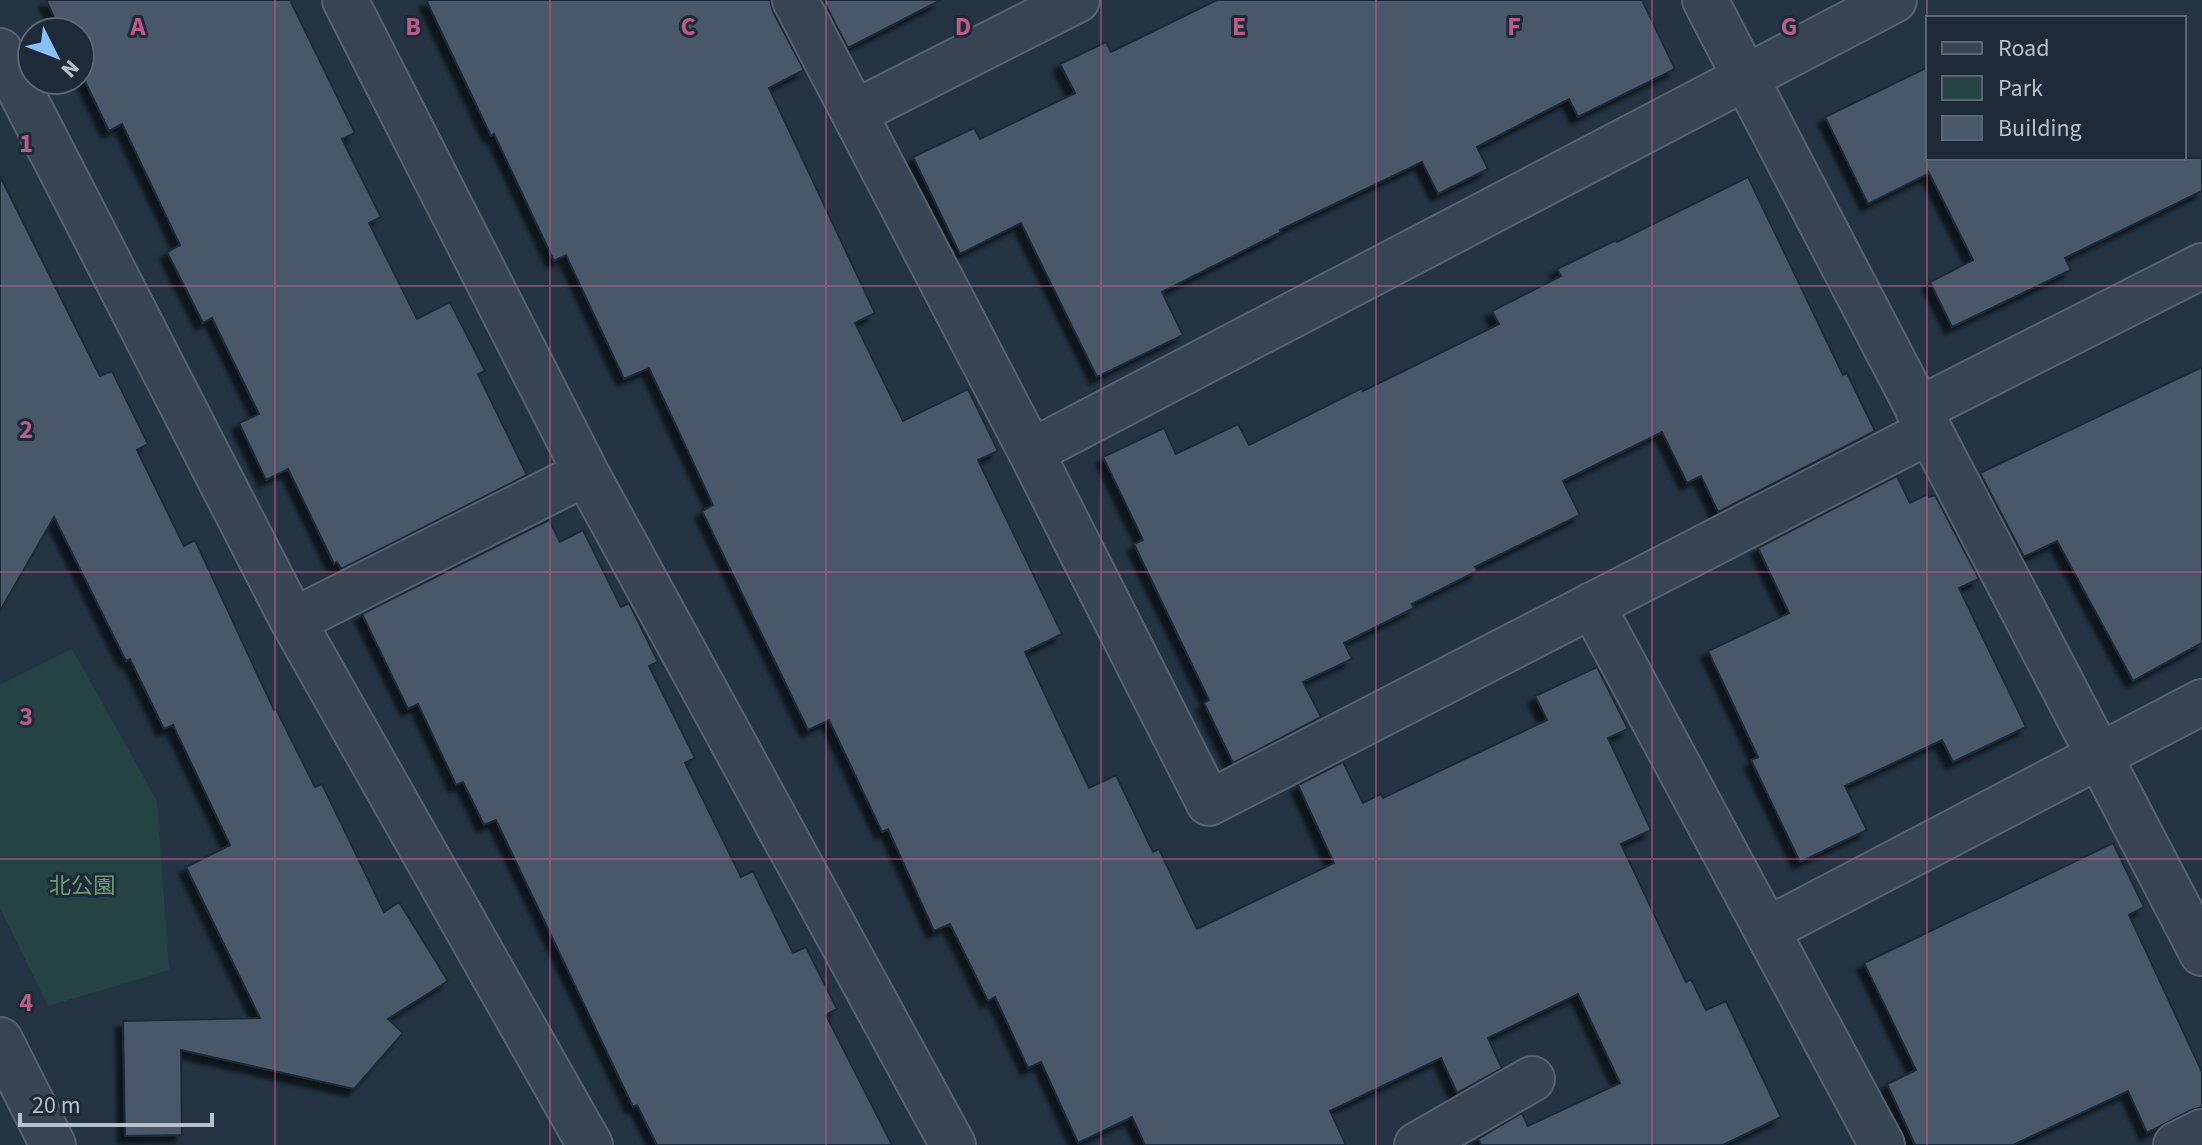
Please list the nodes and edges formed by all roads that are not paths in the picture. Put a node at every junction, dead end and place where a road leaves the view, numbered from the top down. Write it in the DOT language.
graph roads {
  1 [pos="345,0"];
  2 [pos="795,0"];
  3 [pos="1077,0"];
  4 [pos="1705,0"];
  5 [pos="1894,0"];
  6 [pos="0,51"];
  7 [pos="1745,78"];
  8 [pos="854,113"];
  9 [pos="2202,266"];
  10 [pos="1924,421"];
  11 [pos="1031,452"];
  12 [pos="586,473"];
  13 [pos="1592,605"];
  14 [pos="293,621"];
  15 [pos="2202,702"];
  16 [pos="2099,756"];
  17 [pos="1767,930"];
  18 [pos="2202,953"];
  19 [pos="0,1040"];
  20 [pos="1532,1079"];
  21 [pos="2202,1132"];
  22 [pos="53,1145"];
  23 [pos="590,1145"];
  24 [pos="953,1145"];
  25 [pos="1417,1145"];
  26 [pos="1882,1145"];
  27 [pos="2176,1145"];
  1 -- 12 [label="street"];
  2 -- 8 [label="street"];
  3 -- 8 [label="street"];
  4 -- 7 [label="street"];
  5 -- 7 [label="street"];
  6 -- 14 [label="street"];
  7 -- 10 [label="street"];
  7 -- 11 [label="street"];
  8 -- 11 [label="street"];
  9 -- 10 [label="street"];
  10 -- 13 [label="street"];
  10 -- 16 [label="street"];
  11 -- 13 [label="street"];
  12 -- 14 [label="street"];
  12 -- 24 [label="street"];
  13 -- 17 [label="street"];
  14 -- 23 [label="street"];
  15 -- 16 [label="street"];
  16 -- 17 [label="street"];
  16 -- 18 [label="street"];
  17 -- 26 [label="street"];
  19 -- 22 [label="street"];
  20 -- 25 [label="street"];
  21 -- 27 [label="street"];
}
